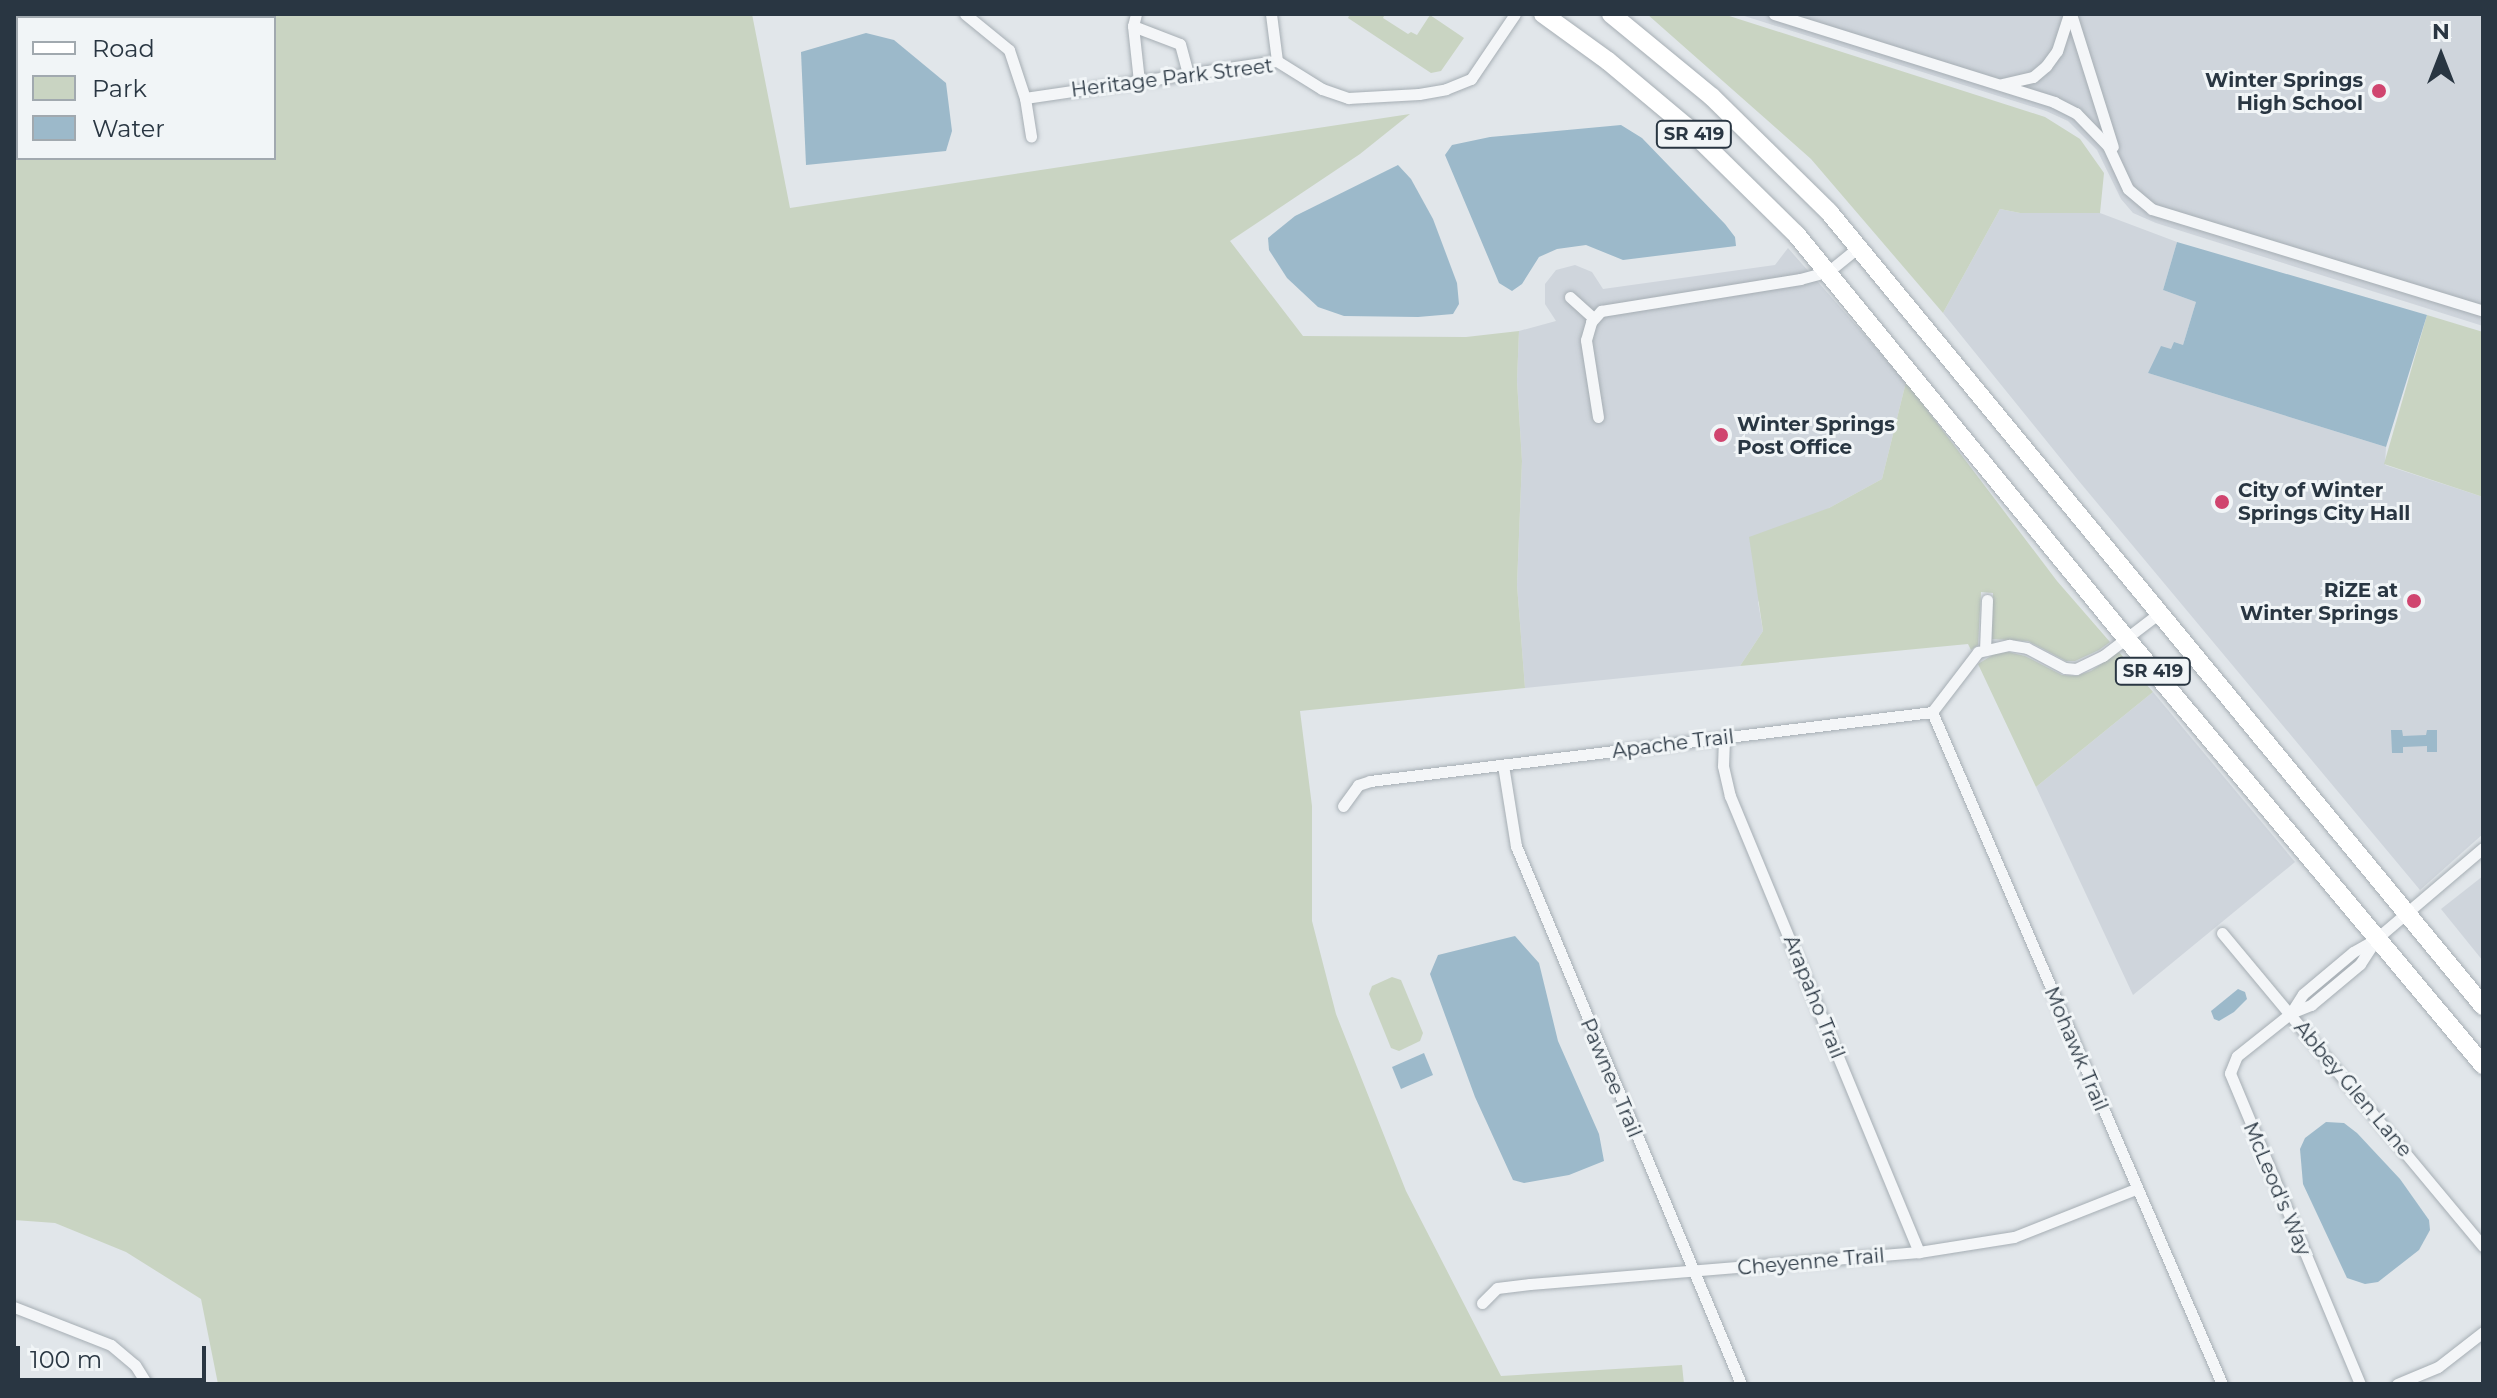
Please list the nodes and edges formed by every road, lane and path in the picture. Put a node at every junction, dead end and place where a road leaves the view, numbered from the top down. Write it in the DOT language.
graph roads {
  1 [pos="965,14"];
  2 [pos="1271,14"];
  3 [pos="1515,14"];
  4 [pos="1543,14"];
  5 [pos="1611,14"];
  6 [pos="1774,14"];
  7 [pos="2070,14"];
  8 [pos="1134,20"];
  9 [pos="1277,61"];
  10 [pos="1188,74"];
  11 [pos="1139,81"];
  12 [pos="1997,84"];
  13 [pos="1025,98"];
  14 [pos="1031,137"];
  15 [pos="2118,163"];
  16 [pos="1859,247"];
  17 [pos="1829,271"];
  18 [pos="1570,297"];
  19 [pos="2483,311"];
  20 [pos="1593,318"];
  21 [pos="1598,417"];
  22 [pos="1987,600"];
  23 [pos="2158,614"];
  24 [pos="2126,638"];
  25 [pos="1985,650"];
  26 [pos="1932,712"];
  27 [pos="1724,738"];
  28 [pos="1503,765"];
  29 [pos="1343,806"];
  30 [pos="2483,848"];
  31 [pos="2405,912"];
  32 [pos="2222,933"];
  33 [pos="2376,939"];
  34 [pos="2483,1006"];
  35 [pos="2291,1013"];
  36 [pos="2483,1065"];
  37 [pos="2136,1189"];
  38 [pos="2483,1246"];
  39 [pos="1919,1252"];
  40 [pos="1693,1273"];
  41 [pos="1482,1303"];
  42 [pos="14,1307"];
  43 [pos="2483,1332"];
  44 [pos="147,1384"];
  45 [pos="1741,1384"];
  46 [pos="2222,1384"];
  47 [pos="2360,1384"];
  48 [pos="2397,1384"];
  1 -- 13 [label="street"];
  2 -- 9 [label="street"];
  3 -- 9 [label="street, Heritage Park Street"];
  4 -- 17 [label="main road, SR 419"];
  5 -- 16 [label="main road, SR 419"];
  6 -- 12 [label="street"];
  7 -- 12 [label="street"];
  7 -- 15 [label="street"];
  8 -- 10 [label="street"];
  8 -- 11 [label="street"];
  9 -- 10 [label="street, Heritage Park Street"];
  10 -- 11 [label="street, Heritage Park Street"];
  11 -- 13 [label="street, Heritage Park Street"];
  12 -- 15 [label="street"];
  13 -- 14 [label="street"];
  15 -- 19 [label="street"];
  16 -- 17 [label="street"];
  16 -- 23 [label="main road, SR 419"];
  17 -- 20 [label="street"];
  17 -- 24 [label="main road, SR 419"];
  18 -- 20 [label="street"];
  20 -- 21 [label="street"];
  22 -- 25 [label="street"];
  23 -- 24 [label="street"];
  23 -- 31 [label="main road, SR 419"];
  24 -- 25 [label="street"];
  24 -- 33 [label="main road, SR 419"];
  25 -- 26 [label="street"];
  26 -- 27 [label="street, Apache Trail"];
  26 -- 37 [label="street, Mohawk Trail"];
  27 -- 28 [label="street, Apache Trail"];
  27 -- 39 [label="street, Arapaho Trail"];
  28 -- 29 [label="street, Apache Trail"];
  28 -- 40 [label="street, Pawnee Trail"];
  30 -- 31 [label="street, McLeod's Way"];
  31 -- 33 [label="street, McLeod's Way"];
  31 -- 34 [label="main road, SR 419"];
  32 -- 35 [label="street, Abbey Glen Lane"];
  33 -- 35 [label="street, McLeod's Way"];
  33 -- 36 [label="main road, SR 419"];
  35 -- 38 [label="street, Abbey Glen Lane"];
  35 -- 47 [label="street, McLeod's Way"];
  37 -- 39 [label="street, Cheyenne Trail"];
  37 -- 46 [label="street, Mohawk Trail"];
  39 -- 40 [label="street, Cheyenne Trail"];
  40 -- 41 [label="street, Cheyenne Trail"];
  40 -- 45 [label="street, Pawnee Trail"];
  42 -- 44 [label="street"];
  43 -- 48 [label="street"];
}
